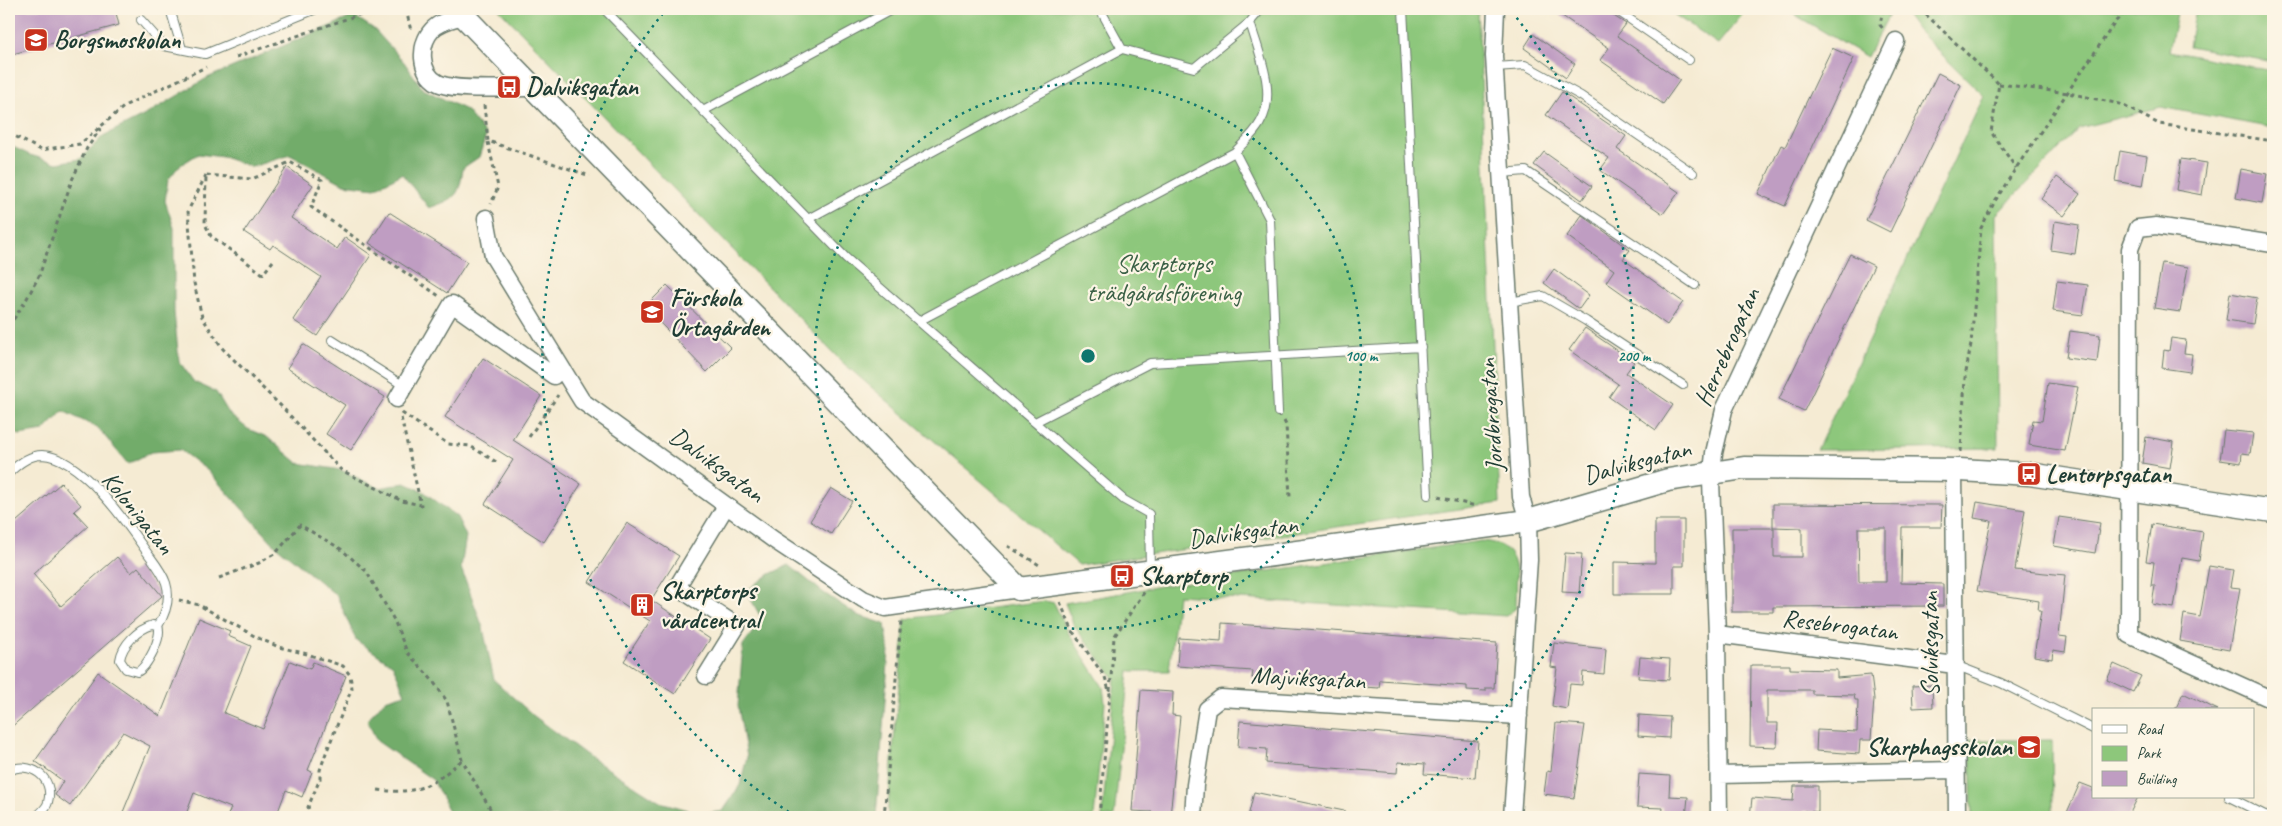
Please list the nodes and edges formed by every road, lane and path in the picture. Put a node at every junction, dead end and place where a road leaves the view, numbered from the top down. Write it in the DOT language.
graph roads {
  1 [pos="170,9"];
  2 [pos="316,9"];
  3 [pos="375,9"];
  4 [pos="604,9"];
  5 [pos="893,9"];
  6 [pos="1100,9"];
  7 [pos="1261,9"];
  8 [pos="1403,9"];
  9 [pos="1496,9"];
  10 [pos="1615,9"];
  11 [pos="1920,9"];
  12 [pos="2128,9"];
  13 [pos="460,12"];
  14 [pos="141,20"];
  15 [pos="1250,22"];
  16 [pos="1896,41"];
  17 [pos="182,49"];
  18 [pos="1122,49"];
  19 [pos="234,58"];
  20 [pos="1689,60"];
  21 [pos="215,65"];
  22 [pos="1495,67"];
  23 [pos="1999,84"];
  24 [pos="534,88"];
  25 [pos="2068,93"];
  26 [pos="483,98"];
  27 [pos="703,111"];
  28 [pos="104,124"];
  29 [pos="9,133"];
  30 [pos="488,141"];
  31 [pos="2273,141"];
  32 [pos="1235,152"];
  33 [pos="2016,168"];
  34 [pos="1693,172"];
  35 [pos="1502,173"];
  36 [pos="206,175"];
  37 [pos="596,178"];
  38 [pos="486,218"];
  39 [pos="808,219"];
  40 [pos="2273,244"];
  41 [pos="273,262"];
  42 [pos="1695,285"];
  43 [pos="1510,302"];
  44 [pos="452,304"];
  45 [pos="919,321"];
  46 [pos="9,326"];
  47 [pos="332,340"];
  48 [pos="1421,347"];
  49 [pos="1276,355"];
  50 [pos="560,365"];
  51 [pos="570,381"];
  52 [pos="1683,385"];
  53 [pos="400,399"];
  54 [pos="1278,412"];
  55 [pos="1034,422"];
  56 [pos="529,437"];
  57 [pos="498,463"];
  58 [pos="1957,470"];
  59 [pos="1711,471"];
  60 [pos="9,473"];
  61 [pos="2128,488"];
  62 [pos="1428,495"];
  63 [pos="1290,498"];
  64 [pos="726,506"];
  65 [pos="1480,507"];
  66 [pos="2273,511"];
  67 [pos="1528,521"];
  68 [pos="1002,540"];
  69 [pos="1048,568"];
  70 [pos="1150,572"];
  71 [pos="219,578"];
  72 [pos="1019,589"];
  73 [pos="168,599"];
  74 [pos="902,606"];
  75 [pos="1061,606"];
  76 [pos="158,626"];
  77 [pos="1717,634"];
  78 [pos="1955,665"];
  79 [pos="706,676"];
  80 [pos="1110,694"];
  81 [pos="2273,700"];
  82 [pos="1518,716"];
  83 [pos="2092,728"];
  84 [pos="462,760"];
  85 [pos="1956,770"];
  86 [pos="9,771"];
  87 [pos="1719,775"];
  88 [pos="378,790"];
  89 [pos="2231,798"];
  90 [pos="45,814"];
  91 [pos="9,815"];
  92 [pos="15,817"];
  93 [pos="36,817"];
  94 [pos="313,817"];
  95 [pos="495,817"];
  96 [pos="884,817"];
  97 [pos="1099,817"];
  98 [pos="1193,817"];
  99 [pos="1512,817"];
  100 [pos="1719,817"];
  101 [pos="1957,817"];
  102 [pos="2269,817"];
  1 -- 17 [label="lane"];
  2 -- 17 [label="lane"];
  3 -- 19 [label="path"];
  4 -- 27 [label="lane"];
  5 -- 27 [label="lane"];
  6 -- 18 [label="lane"];
  7 -- 15 [label="lane"];
  8 -- 48 [label="lane"];
  9 -- 22 [label="street, Jordbrogatan"];
  10 -- 20 [label="lane"];
  11 -- 23 [label="path"];
  12 -- 25 [label="path"];
  13 -- 24 [label="street"];
  13 -- 24 [label="street"];
  14 -- 17 [label="lane"];
  15 -- 18 [label="lane"];
  15 -- 32 [label="lane"];
  16 -- 59 [label="street, Herrebrogatan"];
  18 -- 39 [label="lane"];
  21 -- 28 [label="path"];
  22 -- 34 [label="lane"];
  22 -- 35 [label="street, Jordbrogatan"];
  23 -- 25 [label="path"];
  23 -- 33 [label="path"];
  24 -- 72 [label="street"];
  25 -- 31 [label="path"];
  25 -- 33 [label="path"];
  26 -- 30 [label="path"];
  27 -- 39 [label="lane"];
  28 -- 29 [label="path"];
  28 -- 46 [label="path"];
  30 -- 37 [label="path"];
  30 -- 38 [label="path"];
  32 -- 45 [label="lane"];
  32 -- 49 [label="lane"];
  33 -- 58 [label="path"];
  35 -- 42 [label="lane"];
  35 -- 43 [label="street, Jordbrogatan"];
  36 -- 41 [label="path"];
  36 -- 44 [label="path"];
  36 -- 53 [label="path"];
  38 -- 50 [label="street, Dalviksgatan"];
  39 -- 45 [label="lane"];
  40 -- 61 [label="street"];
  43 -- 52 [label="lane"];
  43 -- 67 [label="street, Jordbrogatan"];
  44 -- 50 [label="street"];
  44 -- 53 [label="street"];
  45 -- 55 [label="lane"];
  47 -- 53 [label="lane"];
  48 -- 49 [label="lane"];
  48 -- 62 [label="lane"];
  49 -- 54 [label="lane"];
  49 -- 55 [label="lane"];
  50 -- 51 [label="street, Dalviksgatan"];
  51 -- 56 [label="path"];
  51 -- 64 [label="street, Dalviksgatan"];
  53 -- 57 [label="path"];
  54 -- 63 [label="path"];
  55 -- 70 [label="lane"];
  58 -- 59 [label="street, Dalviksgatan"];
  58 -- 61 [label="street, Dalviksgatan"];
  58 -- 78 [label="street, Solviksgatan"];
  59 -- 67 [label="street, Dalviksgatan"];
  59 -- 77 [label="street, Herrebrogatan"];
  60 -- 73 [label="lane, Kolonigatan"];
  61 -- 66 [label="street, Dalviksgatan"];
  61 -- 81 [label="street"];
  62 -- 65 [label="path"];
  64 -- 74 [label="street, Dalviksgatan"];
  64 -- 79 [label="street"];
  67 -- 70 [label="street, Dalviksgatan"];
  67 -- 82 [label="street, Jordbrogatan"];
  68 -- 69 [label="path"];
  70 -- 72 [label="street, Dalviksgatan"];
  70 -- 80 [label="path"];
  71 -- 84 [label="path"];
  72 -- 74 [label="street, Dalviksgatan"];
  73 -- 76 [label="lane"];
  73 -- 94 [label="path"];
  74 -- 96 [label="path"];
  75 -- 80 [label="path"];
  76 -- 76 [label="lane"];
  77 -- 78 [label="street, Resebrogatan"];
  77 -- 87 [label="street, Herrebrogatan"];
  78 -- 83 [label="lane"];
  78 -- 85 [label="street, Solviksgatan"];
  80 -- 97 [label="path"];
  82 -- 98 [label="street, Majviksgatan"];
  82 -- 99 [label="street, Jordbrogatan"];
  84 -- 88 [label="path"];
  84 -- 95 [label="path"];
  85 -- 87 [label="street"];
  85 -- 101 [label="street, Solviksgatan"];
  86 -- 90 [label="lane"];
  87 -- 100 [label="street, Herrebrogatan"];
  89 -- 102 [label="lane"];
  90 -- 93 [label="lane"];
  91 -- 92 [label="lane"];
}
